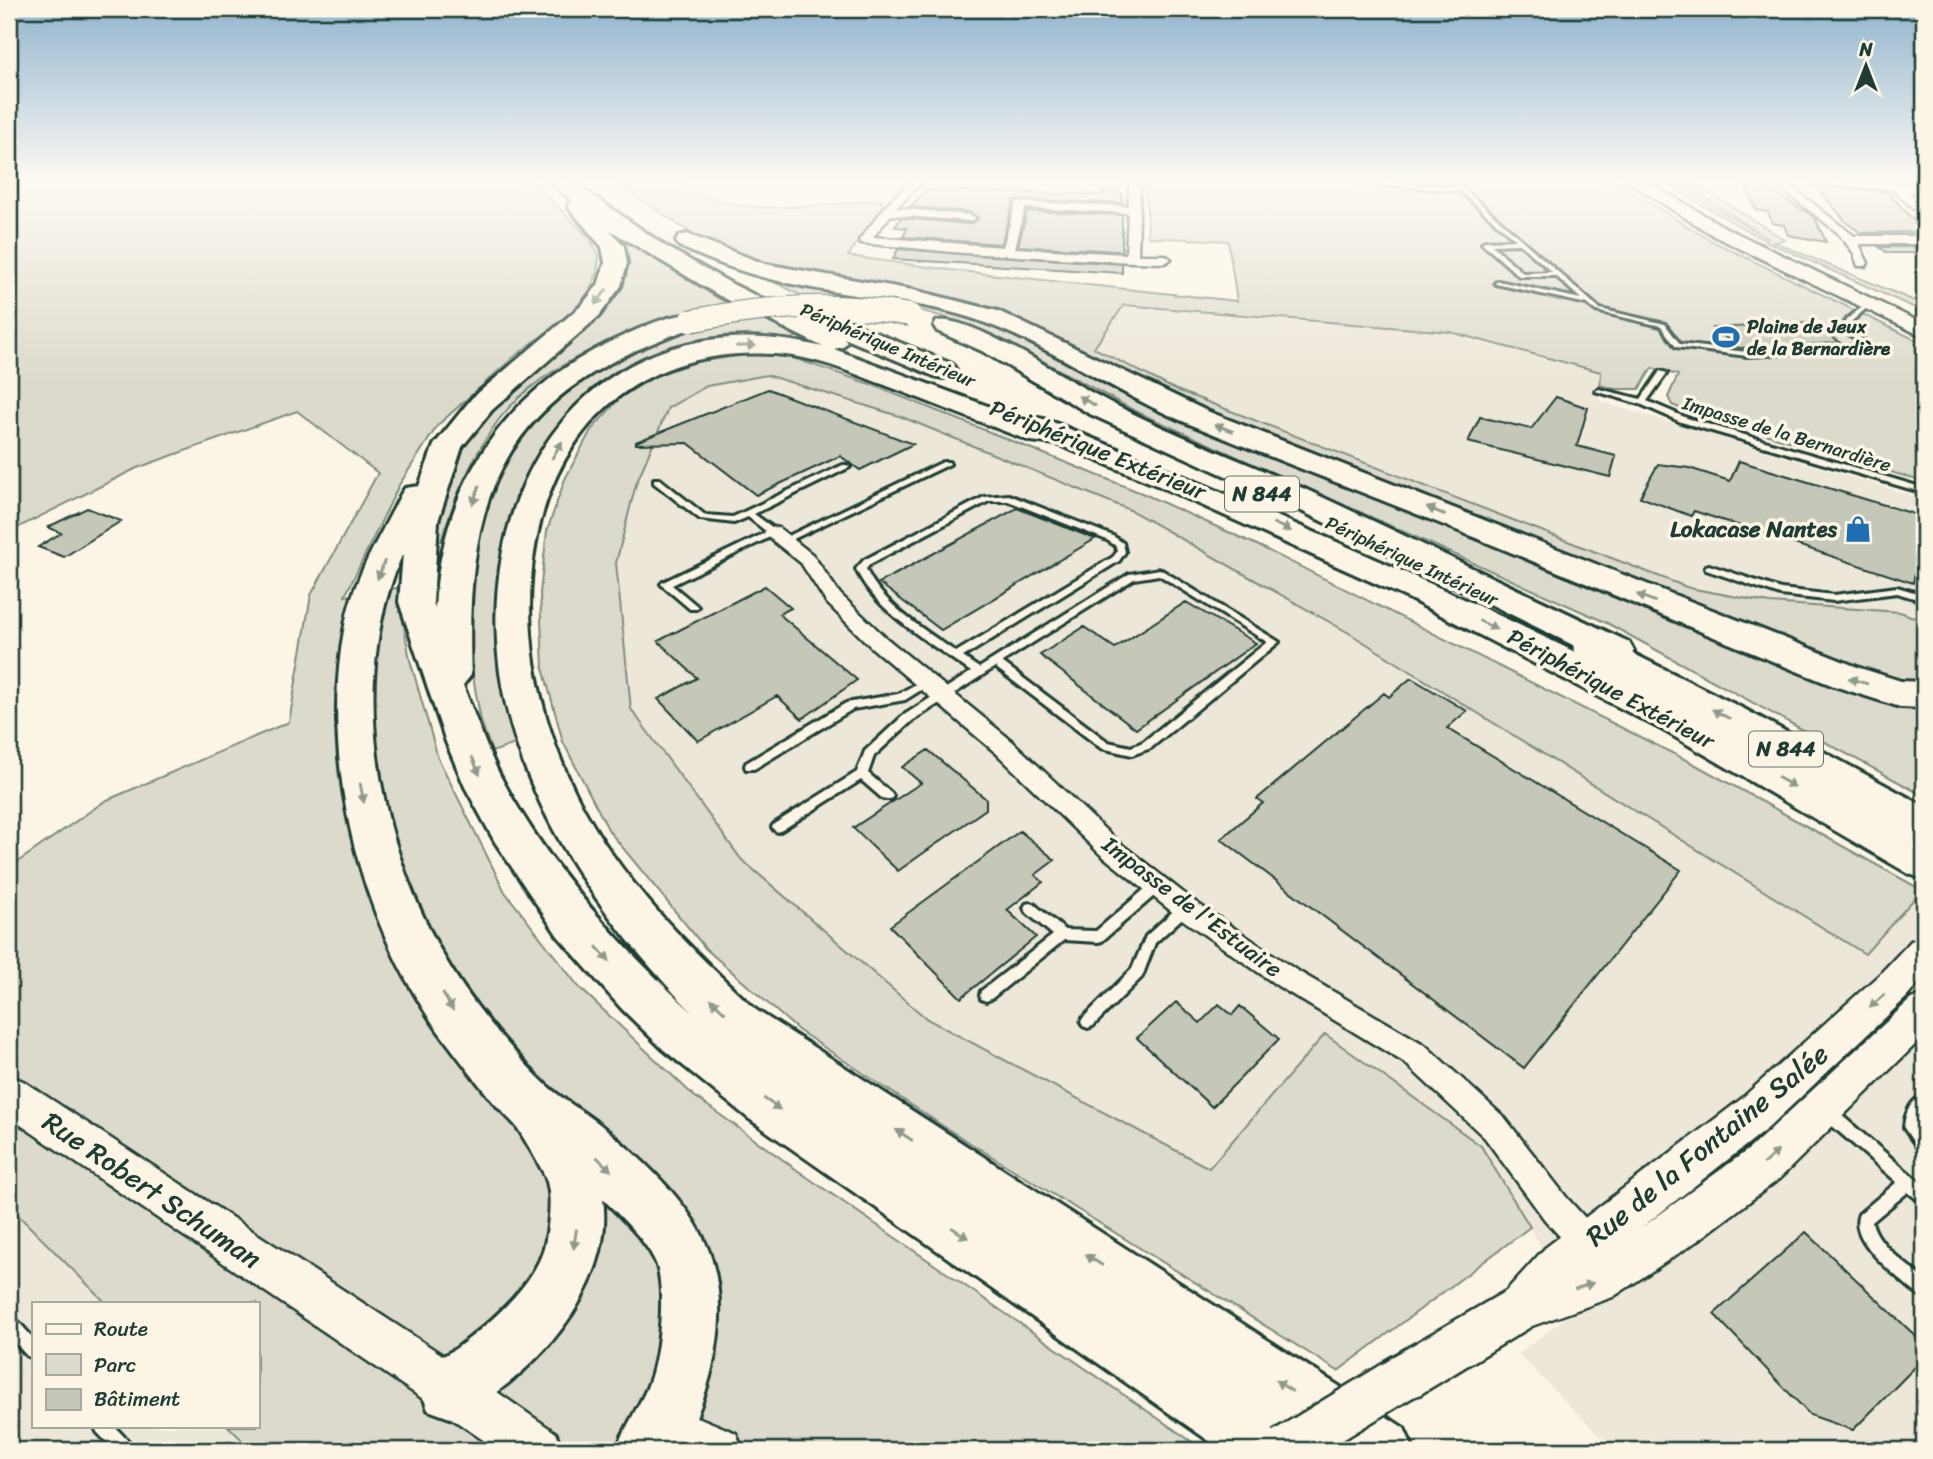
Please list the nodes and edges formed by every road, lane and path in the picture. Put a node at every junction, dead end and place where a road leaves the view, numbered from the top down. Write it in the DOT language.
graph roads {
  1 [pos="614,249"];
  2 [pos="655,249"];
  3 [pos="684,249"];
  4 [pos="704,249"];
  5 [pos="983,249"];
  6 [pos="1132,249"];
  7 [pos="1491,249"];
  8 [pos="1529,249"];
  9 [pos="1755,249"];
  10 [pos="1777,249"];
  11 [pos="1859,249"];
  12 [pos="1008,251"];
  13 [pos="1132,258"];
  14 [pos="1166,259"];
  15 [pos="1862,263"];
  16 [pos="1557,274"];
  17 [pos="1499,283"];
  18 [pos="1590,303"];
  19 [pos="1868,304"];
  20 [pos="1924,316"];
  21 [pos="1924,331"];
  22 [pos="1663,373"];
  23 [pos="1599,391"];
  24 [pos="1643,402"];
  25 [pos="1061,436"];
  26 [pos="448,445"];
  27 [pos="946,464"];
  28 [pos="846,467"];
  29 [pos="657,481"];
  30 [pos="1924,491"];
  31 [pos="748,513"];
  32 [pos="778,536"];
  33 [pos="1709,568"];
  34 [pos="1924,598"];
  35 [pos="694,607"];
  36 [pos="957,656"];
  37 [pos="995,662"];
  38 [pos="979,673"];
  39 [pos="933,690"];
  40 [pos="1684,695"];
  41 [pos="1924,695"];
  42 [pos="453,702"];
  43 [pos="750,766"];
  44 [pos="862,774"];
  45 [pos="887,796"];
  46 [pos="1877,816"];
  47 [pos="1924,826"];
  48 [pos="778,827"];
  49 [pos="1924,862"];
  50 [pos="1157,886"];
  51 [pos="1030,908"];
  52 [pos="1185,908"];
  53 [pos="1062,935"];
  54 [pos="1924,952"];
  55 [pos="986,995"];
  56 [pos="1924,1011"];
  57 [pos="1088,1022"];
  58 [pos="9,1094"];
  59 [pos="1924,1101"];
  60 [pos="533,1108"];
  61 [pos="1823,1109"];
  62 [pos="1924,1145"];
  63 [pos="1908,1182"];
  64 [pos="1924,1196"];
  65 [pos="1586,1242"];
  66 [pos="1924,1289"];
  67 [pos="1520,1308"];
  68 [pos="9,1324"];
  69 [pos="32,1349"];
  70 [pos="450,1388"];
  71 [pos="105,1428"];
  72 [pos="644,1448"];
  73 [pos="125,1450"];
  74 [pos="539,1450"];
  75 [pos="719,1450"];
  76 [pos="1276,1450"];
  77 [pos="1284,1450"];
  78 [pos="1382,1450"];
  1 -- 26 [label="highway, one-way"];
  2 -- 25 [label="highway, Périphérique Extérieur / N 844"];
  3 -- 40 [label="highway, Périphérique Intérieur / N 844"];
  41 -- 4 [label="highway, one-way"];
  5 -- 12 [label="street"];
  6 -- 13 [label="street"];
  7 -- 16 [label="lane"];
  8 -- 16 [label="lane"];
  9 -- 19 [label="street"];
  10 -- 20 [label="street"];
  11 -- 15 [label="street"];
  12 -- 13 [label="street"];
  13 -- 14 [label="street"];
  16 -- 18 [label="lane"];
  17 -- 18 [label="lane"];
  18 -- 19 [label="lane"];
  19 -- 21 [label="street"];
  22 -- 24 [label="lane, Impasse de la Bernardière"];
  23 -- 24 [label="lane, Impasse de la Bernardière"];
  24 -- 30 [label="lane, Impasse de la Bernardière"];
  25 -- 46 [label="highway, Périphérique Extérieur / N 844, one-way"];
  78 -- 25 [label="highway, one-way"];
  26 -- 42 [label="highway"];
  26 -- 60 [label="highway, one-way"];
  27 -- 32 [label="lane"];
  28 -- 31 [label="lane"];
  29 -- 31 [label="lane"];
  31 -- 32 [label="lane"];
  32 -- 35 [label="lane"];
  32 -- 39 [label="street, Impasse de l'Estuaire"];
  33 -- 34 [label="lane"];
  36 -- 36 [label="lane"];
  36 -- 38 [label="lane"];
  37 -- 37 [label="lane"];
  37 -- 38 [label="lane"];
  38 -- 39 [label="lane"];
  39 -- 43 [label="lane"];
  39 -- 44 [label="lane"];
  39 -- 50 [label="street, Impasse de l'Estuaire"];
  40 -- 42 [label="highway, one-way, bridge"];
  46 -- 40 [label="highway, Périphérique Intérieur / N 844, one-way"];
  42 -- 76 [label="highway, one-way"];
  44 -- 45 [label="lane"];
  44 -- 48 [label="lane"];
  46 -- 47 [label="highway, N 844"];
  46 -- 49 [label="highway, N 844"];
  50 -- 52 [label="street, Impasse de l'Estuaire"];
  50 -- 53 [label="lane"];
  51 -- 53 [label="lane"];
  52 -- 57 [label="lane"];
  52 -- 65 [label="street, Impasse de l'Estuaire"];
  53 -- 55 [label="lane"];
  54 -- 65 [label="street, Rue de la Fontaine Salée, one-way"];
  56 -- 61 [label="street, Rue de la Fontaine Salée"];
  58 -- 70 [label="street, Rue Robert Schuman"];
  59 -- 62 [label="lane"];
  60 -- 70 [label="highway, one-way"];
  60 -- 72 [label="highway, one-way"];
  61 -- 63 [label="lane"];
  67 -- 61 [label="street, Rue de la Fontaine Salée, one-way"];
  63 -- 64 [label="lane"];
  63 -- 66 [label="lane"];
  65 -- 67 [label="street, Rue de la Fontaine Salée"];
  67 -- 77 [label="street, Rue de la Fontaine Salée, bridge"];
  68 -- 69 [label="lane"];
  70 -- 74 [label="street, Rue Robert Schuman"];
  71 -- 73 [label="lane"];
  72 -- 75 [label="street"];
}
